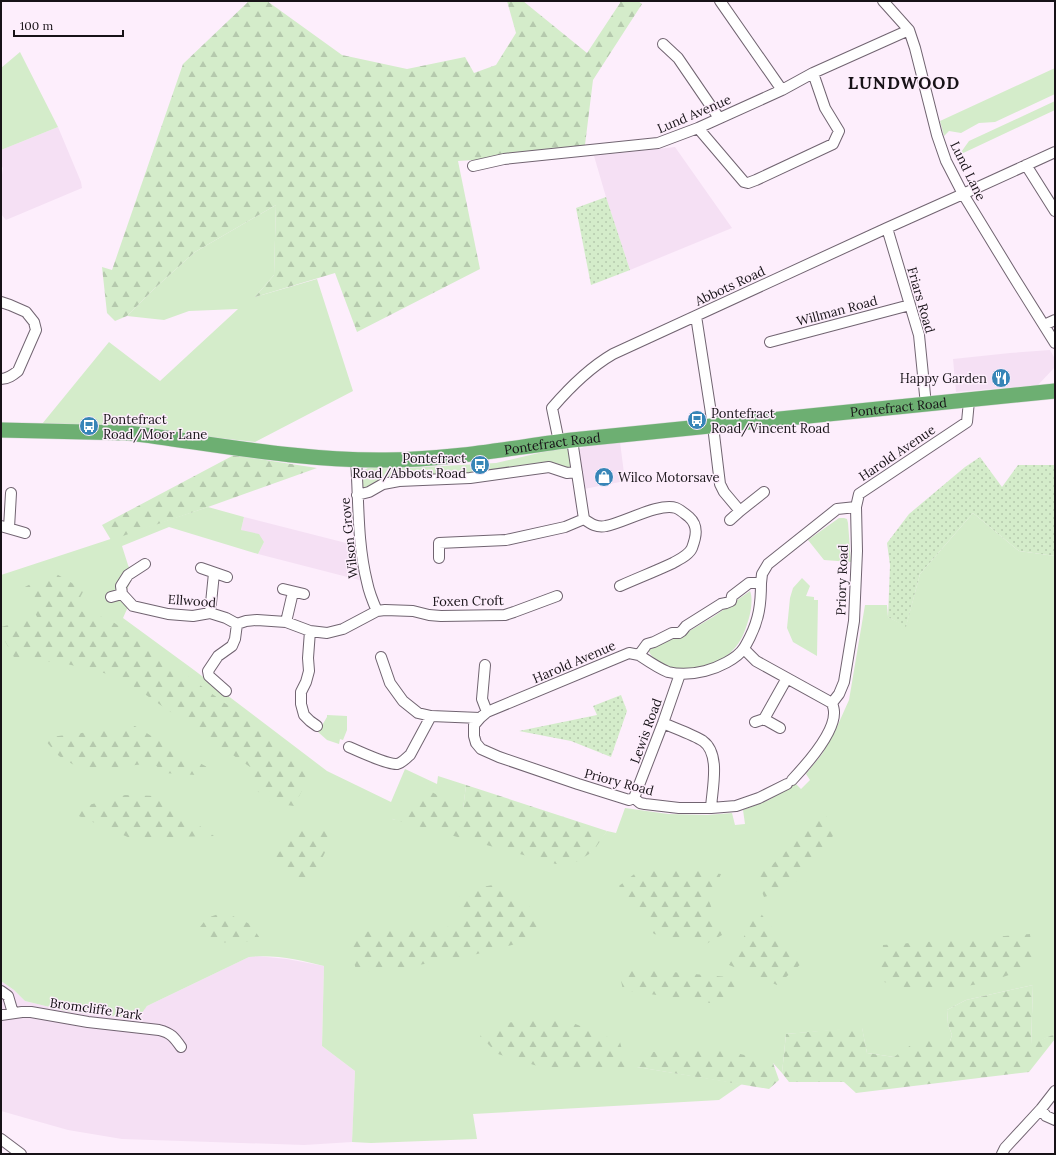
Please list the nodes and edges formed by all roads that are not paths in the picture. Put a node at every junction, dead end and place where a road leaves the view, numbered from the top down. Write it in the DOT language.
graph roads {
  1 [pos="720,1"];
  2 [pos="883,1"];
  3 [pos="909,30"];
  4 [pos="663,44"];
  5 [pos="813,73"];
  6 [pos="782,90"];
  7 [pos="719,118"];
  8 [pos="698,128"];
  9 [pos="1055,152"];
  10 [pos="1026,165"];
  11 [pos="472,166"];
  12 [pos="963,194"];
  13 [pos="1055,211"];
  14 [pos="887,228"];
  15 [pos="1,302"];
  16 [pos="910,305"];
  17 [pos="696,316"];
  18 [pos="1055,320"];
  19 [pos="1044,325"];
  20 [pos="770,342"];
  21 [pos="1055,343"];
  22 [pos="1,379"];
  23 [pos="1055,391"];
  24 [pos="969,401"];
  25 [pos="926,405"];
  26 [pos="713,426"];
  27 [pos="1,430"];
  28 [pos="565,441"];
  29 [pos="356,460"];
  30 [pos="577,472"];
  31 [pos="764,492"];
  32 [pos="11,494"];
  33 [pos="357,495"];
  34 [pos="856,507"];
  35 [pos="740,511"];
  36 [pos="584,519"];
  37 [pos="730,520"];
  38 [pos="5,527"];
  39 [pos="25,533"];
  40 [pos="439,558"];
  41 [pos="145,564"];
  42 [pos="201,568"];
  43 [pos="214,573"];
  44 [pos="228,577"];
  45 [pos="761,583"];
  46 [pos="620,586"];
  47 [pos="283,589"];
  48 [pos="293,592"];
  49 [pos="122,594"];
  50 [pos="304,594"];
  51 [pos="557,596"];
  52 [pos="111,597"];
  53 [pos="377,611"];
  54 [pos="210,613"];
  55 [pos="286,622"];
  56 [pos="237,624"];
  57 [pos="310,631"];
  58 [pos="744,649"];
  59 [pos="639,655"];
  60 [pos="382,657"];
  61 [pos="485,665"];
  62 [pos="680,674"];
  63 [pos="787,678"];
  64 [pos="226,691"];
  65 [pos="832,703"];
  66 [pos="483,715"];
  67 [pos="431,716"];
  68 [pos="663,724"];
  69 [pos="318,726"];
  70 [pos="780,728"];
  71 [pos="349,747"];
  72 [pos="634,798"];
  73 [pos="711,808"];
  74 [pos="1,991"];
  75 [pos="13,1013"];
  76 [pos="1,1015"];
  77 [pos="181,1047"];
  78 [pos="1055,1092"];
  79 [pos="1041,1110"];
  80 [pos="1055,1120"];
  81 [pos="1,1139"];
  82 [pos="21,1154"];
  83 [pos="1002,1154"];
  1 -- 6 [label="street"];
  2 -- 3 [label="street, Lund Lane"];
  3 -- 5 [label="street, Lund Avenue"];
  3 -- 12 [label="street, Lund Lane"];
  4 -- 7 [label="street"];
  5 -- 6 [label="street, Lund Avenue"];
  5 -- 8 [label="street"];
  6 -- 7 [label="street, Lund Avenue"];
  7 -- 8 [label="street, Lund Avenue"];
  8 -- 11 [label="street, Lund Avenue"];
  9 -- 10 [label="street, Abbots Road"];
  10 -- 12 [label="street, Abbots Road"];
  10 -- 13 [label="street"];
  12 -- 14 [label="street, Abbots Road"];
  12 -- 19 [label="street, Lund Lane"];
  14 -- 16 [label="street, Friars Road"];
  14 -- 17 [label="street, Abbots Road"];
  15 -- 22 [label="street"];
  16 -- 20 [label="street, Willman Road"];
  16 -- 25 [label="street, Friars Road"];
  17 -- 26 [label="street"];
  17 -- 28 [label="street, Abbots Road"];
  18 -- 19 [label="street"];
  19 -- 21 [label="street, Lund Lane"];
  23 -- 24 [label="highway, Pontefract Road"];
  24 -- 25 [label="highway, Pontefract Road"];
  24 -- 34 [label="street, Harold Avenue"];
  25 -- 26 [label="highway, Pontefract Road"];
  26 -- 28 [label="highway, Pontefract Road"];
  26 -- 35 [label="street"];
  27 -- 29 [label="highway, Pontefract Road"];
  28 -- 29 [label="highway, Pontefract Road"];
  28 -- 30 [label="street"];
  29 -- 33 [label="street, Wilson Grove"];
  30 -- 33 [label="street, Pontefract Road"];
  30 -- 36 [label="street"];
  31 -- 35 [label="street"];
  32 -- 38 [label="street"];
  33 -- 53 [label="street, Wilson Grove"];
  34 -- 45 [label="street"];
  34 -- 65 [label="street, Priory Road"];
  35 -- 37 [label="street"];
  36 -- 40 [label="street"];
  36 -- 46 [label="street"];
  38 -- 39 [label="street"];
  41 -- 49 [label="street"];
  42 -- 43 [label="street"];
  43 -- 44 [label="street"];
  43 -- 54 [label="street"];
  45 -- 58 [label="street"];
  45 -- 59 [label="street"];
  47 -- 48 [label="street"];
  48 -- 50 [label="street"];
  48 -- 55 [label="street"];
  49 -- 52 [label="street"];
  49 -- 54 [label="street, Ellwood"];
  51 -- 53 [label="street, Foxen Croft"];
  53 -- 57 [label="street"];
  54 -- 56 [label="street, Ellwood"];
  55 -- 56 [label="street"];
  55 -- 57 [label="street"];
  56 -- 64 [label="street"];
  57 -- 69 [label="street"];
  58 -- 62 [label="street"];
  58 -- 63 [label="street"];
  59 -- 62 [label="street"];
  59 -- 66 [label="street, Harold Avenue"];
  60 -- 67 [label="street, Harold Avenue"];
  61 -- 66 [label="street"];
  62 -- 68 [label="street, Lewis Road"];
  63 -- 65 [label="street"];
  63 -- 70 [label="street"];
  65 -- 73 [label="street, Priory Road"];
  66 -- 67 [label="street, Harold Avenue"];
  66 -- 72 [label="street, Priory Road"];
  67 -- 71 [label="street"];
  68 -- 72 [label="street, Lewis Road"];
  68 -- 73 [label="street"];
  72 -- 73 [label="street, Priory Road"];
  74 -- 75 [label="street"];
  75 -- 76 [label="street, Bromcliffe Park"];
  75 -- 77 [label="street, Bromcliffe Park"];
  78 -- 79 [label="street"];
  79 -- 80 [label="street"];
  79 -- 83 [label="street"];
  81 -- 82 [label="street"];
}
